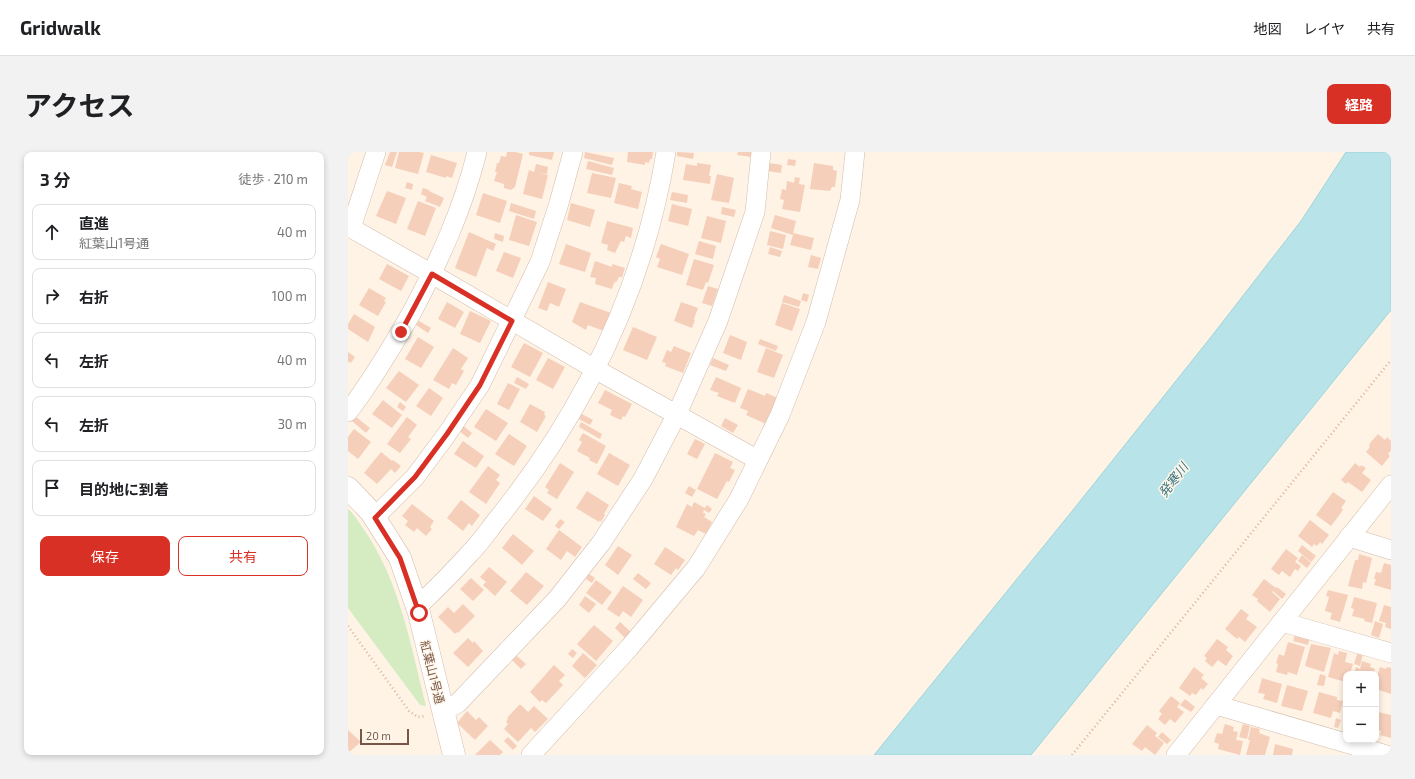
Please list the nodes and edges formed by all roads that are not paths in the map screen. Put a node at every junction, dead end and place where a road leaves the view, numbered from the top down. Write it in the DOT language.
graph roads {
  1 [pos="376,152"];
  2 [pos="477,152"];
  3 [pos="574,152"];
  4 [pos="666,152"];
  5 [pos="761,152"];
  6 [pos="854,152"];
  7 [pos="432,274"];
  8 [pos="512,321"];
  9 [pos="595,369"];
  10 [pos="348,412"];
  11 [pos="677,414"];
  12 [pos="758,460"];
  13 [pos="1391,485"];
  14 [pos="348,488"];
  15 [pos="375,518"];
  16 [pos="1349,537"];
  17 [pos="1391,550"];
  18 [pos="417,607"];
  19 [pos="1282,622"];
  20 [pos="1391,653"];
  21 [pos="1216,705"];
  22 [pos="435,713"];
  23 [pos="454,755"];
  24 [pos="531,755"];
  25 [pos="1176,755"];
  26 [pos="1387,755"];
  1 -- 7 [label="street"];
  2 -- 7 [label="street"];
  3 -- 8 [label="street"];
  4 -- 9 [label="street"];
  5 -- 11 [label="street"];
  6 -- 12 [label="street"];
  7 -- 8 [label="street"];
  7 -- 10 [label="street"];
  8 -- 9 [label="street"];
  8 -- 15 [label="street"];
  9 -- 11 [label="street"];
  9 -- 18 [label="street"];
  11 -- 12 [label="street"];
  11 -- 22 [label="street"];
  12 -- 24 [label="street"];
  13 -- 16 [label="street"];
  14 -- 15 [label="street, 紅葉山1号通"];
  15 -- 18 [label="street, 紅葉山1号通"];
  16 -- 17 [label="street"];
  16 -- 19 [label="street"];
  18 -- 22 [label="street, 紅葉山1号通"];
  19 -- 20 [label="street"];
  19 -- 21 [label="street"];
  21 -- 25 [label="street"];
  21 -- 26 [label="street"];
  22 -- 23 [label="street, 紅葉山1号通"];
}
